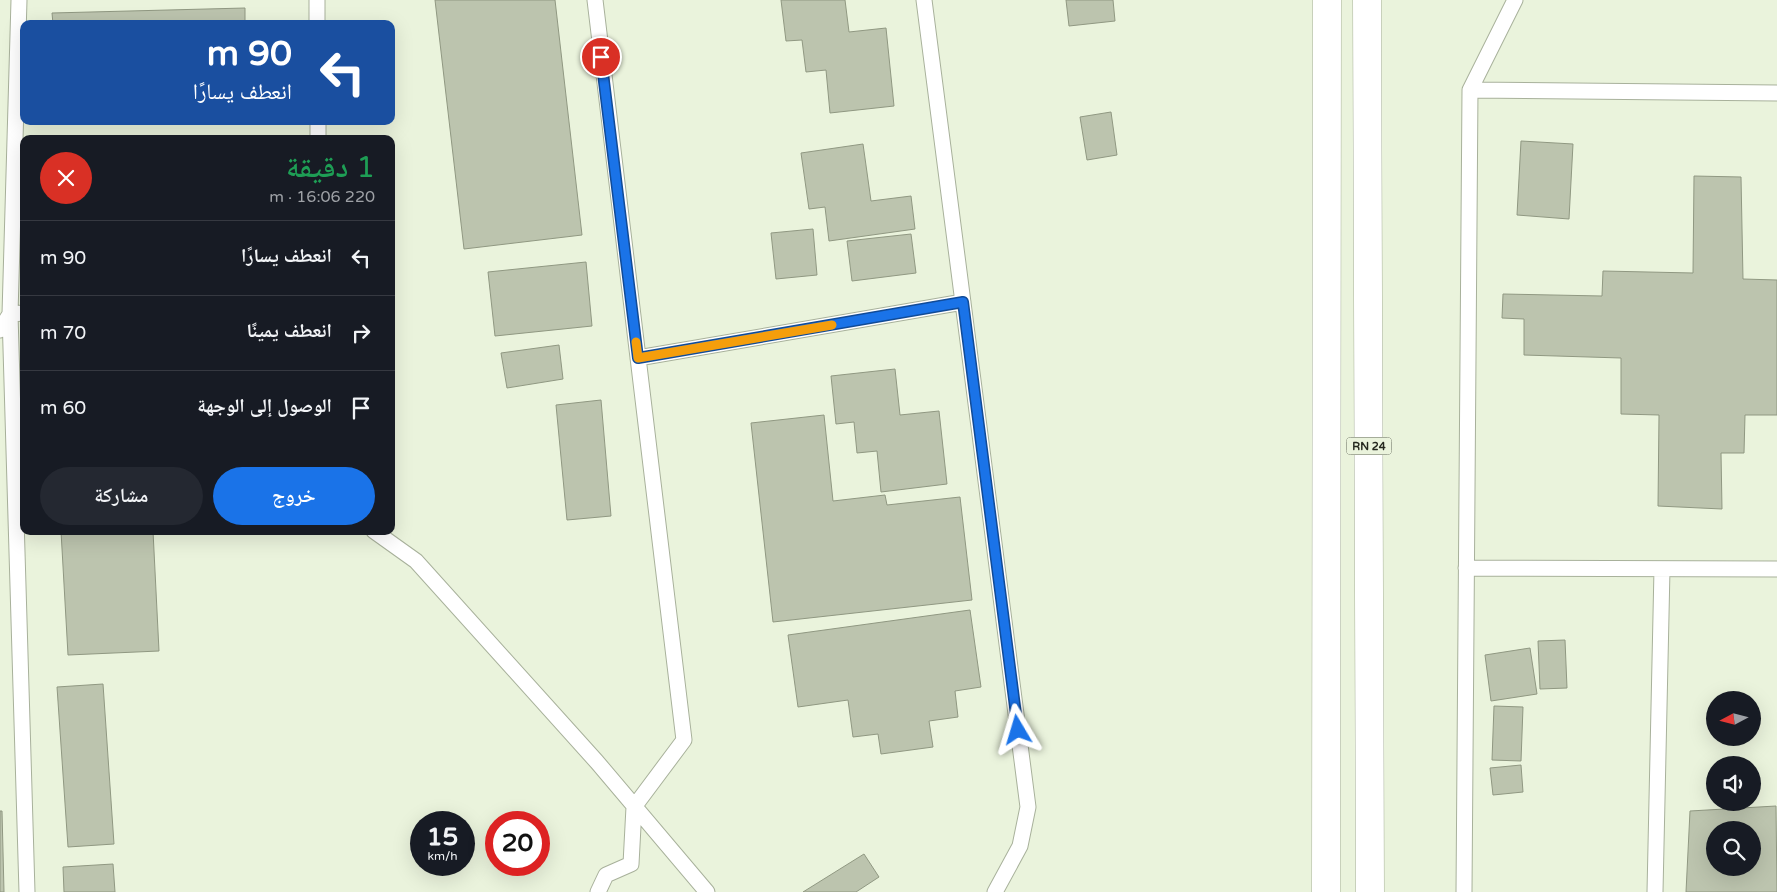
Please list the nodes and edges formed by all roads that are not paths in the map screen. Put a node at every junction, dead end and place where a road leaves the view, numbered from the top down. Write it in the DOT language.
graph roads {
  1 [pos="19,0"];
  2 [pos="317,0"];
  3 [pos="594,0"];
  4 [pos="924,0"];
  5 [pos="1327,0"];
  6 [pos="1368,0"];
  7 [pos="1515,0"];
  8 [pos="317,20"];
  9 [pos="1470,90"];
  10 [pos="1777,92"];
  11 [pos="963,302"];
  12 [pos="17,313"];
  13 [pos="0,330"];
  14 [pos="638,358"];
  15 [pos="20,487"];
  16 [pos="21,535"];
  17 [pos="379,535"];
  18 [pos="1466,568"];
  19 [pos="1662,569"];
  20 [pos="1777,570"];
  21 [pos="634,807"];
  22 [pos="27,892"];
  23 [pos="598,892"];
  24 [pos="707,892"];
  25 [pos="995,892"];
  26 [pos="1326,892"];
  27 [pos="1370,892"];
  28 [pos="1464,892"];
  29 [pos="1655,892"];
  1 -- 12 [label="lane"];
  2 -- 8 [label="lane"];
  3 -- 14 [label="lane"];
  4 -- 11 [label="lane"];
  5 -- 26 [label="highway"];
  6 -- 27 [label="highway, RN 24"];
  7 -- 9 [label="lane"];
  9 -- 10 [label="lane"];
  9 -- 18 [label="lane"];
  11 -- 14 [label="lane"];
  11 -- 25 [label="lane"];
  12 -- 13 [label="lane"];
  12 -- 15 [label="lane"];
  14 -- 21 [label="lane"];
  16 -- 22 [label="lane"];
  17 -- 21 [label="lane"];
  18 -- 19 [label="lane"];
  18 -- 28 [label="lane"];
  19 -- 20 [label="lane"];
  19 -- 29 [label="lane"];
  21 -- 23 [label="lane"];
  21 -- 24 [label="lane"];
}
